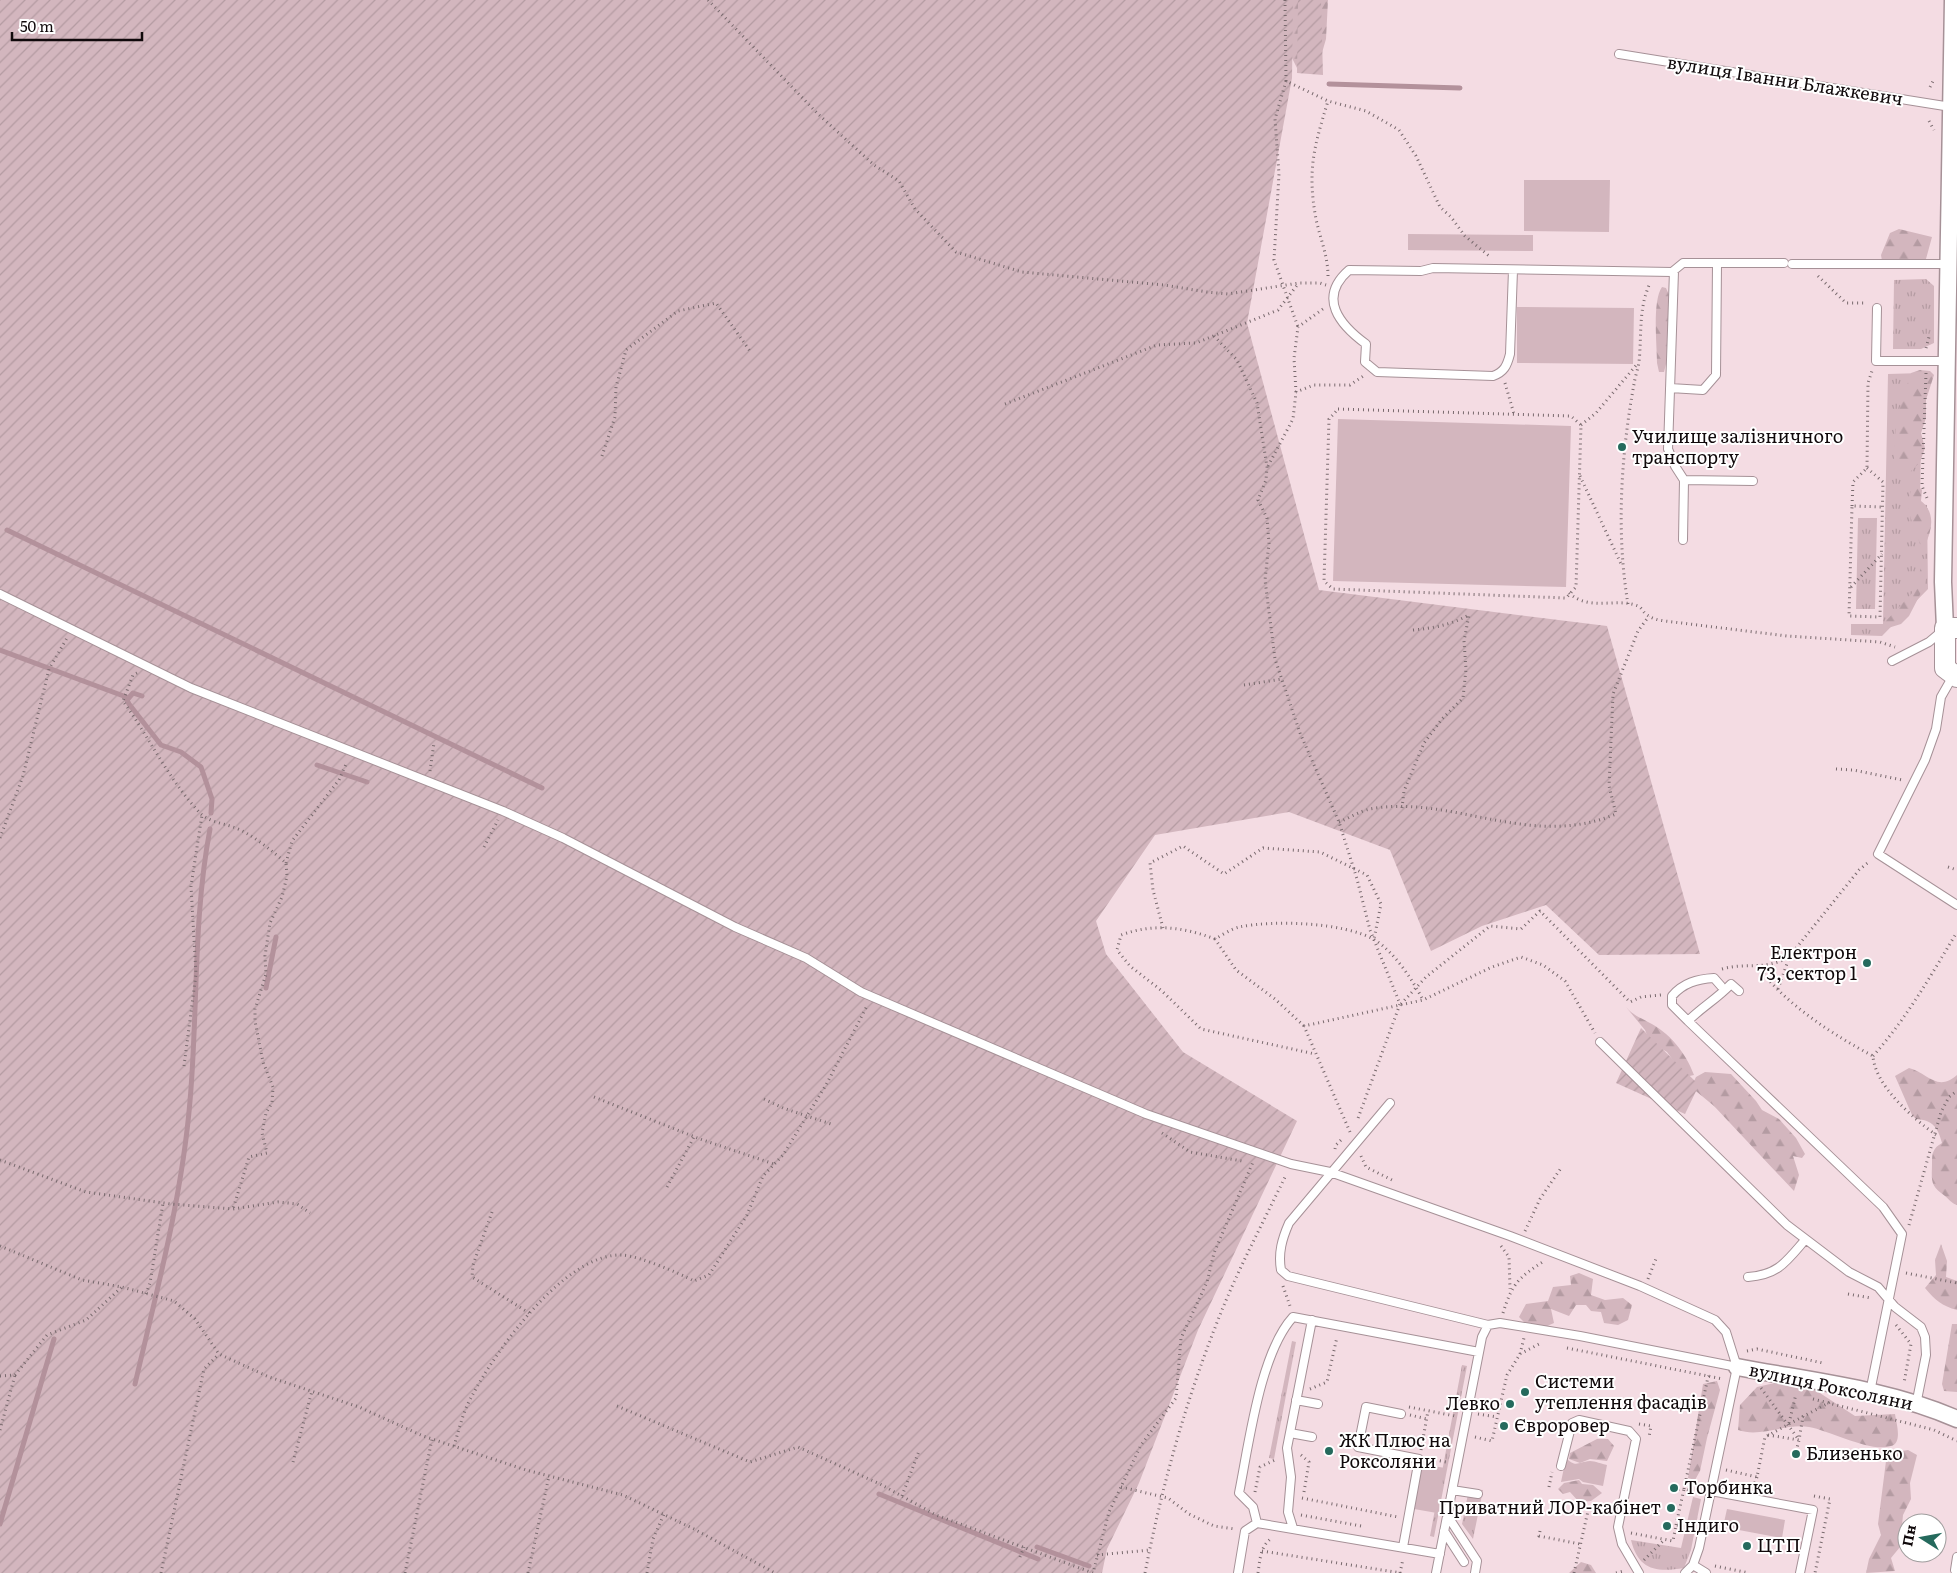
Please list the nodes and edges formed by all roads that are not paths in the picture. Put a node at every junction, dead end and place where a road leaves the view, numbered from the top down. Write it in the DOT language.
graph roads {
  1 [pos="1953,0"];
  2 [pos="1619,54"];
  3 [pos="1951,107"];
  4 [pos="1717,264"];
  5 [pos="1948,264"];
  6 [pos="1509,270"];
  7 [pos="1674,271"];
  8 [pos="1877,308"];
  9 [pos="1947,361"];
  10 [pos="1670,388"];
  11 [pos="1684,480"];
  12 [pos="1753,481"];
  13 [pos="1683,540"];
  14 [pos="0,594"];
  15 [pos="1951,628"];
  16 [pos="1892,661"];
  17 [pos="1955,676"];
  18 [pos="1957,905"];
  19 [pos="1721,986"];
  20 [pos="1739,991"];
  21 [pos="1688,1021"];
  22 [pos="1600,1042"];
  23 [pos="1390,1103"];
  24 [pos="1331,1172"];
  25 [pos="1805,1240"];
  26 [pos="1748,1277"];
  27 [pos="1889,1300"];
  28 [pos="1312,1320"];
  29 [pos="1488,1325"];
  30 [pos="1479,1352"];
  31 [pos="1737,1367"];
  32 [pos="1870,1392"];
  33 [pos="1296,1400"];
  34 [pos="1318,1404"];
  35 [pos="1916,1405"];
  36 [pos="1402,1410"];
  37 [pos="1957,1419"];
  38 [pos="1290,1433"];
  39 [pos="1312,1437"];
  40 [pos="1557,1467"];
  41 [pos="1452,1490"];
  42 [pos="1711,1493"];
  43 [pos="1478,1494"];
  44 [pos="1447,1515"];
  45 [pos="1257,1523"];
  46 [pos="1293,1528"];
  47 [pos="1444,1531"];
  48 [pos="1402,1547"];
  49 [pos="1440,1554"];
  50 [pos="1957,1557"];
  51 [pos="1464,1562"];
  52 [pos="1693,1565"];
  53 [pos="1707,1569"];
  54 [pos="1955,1570"];
  55 [pos="1637,1571"];
  56 [pos="1238,1573"];
  57 [pos="1436,1573"];
  58 [pos="1475,1573"];
  59 [pos="1685,1573"];
  60 [pos="1800,1573"];
  1 -- 3 [label="street"];
  2 -- 3 [label="lane, вулиця Іванни Блажкевич"];
  3 -- 5 [label="street"];
  4 -- 5 [label="lane"];
  4 -- 7 [label="lane"];
  4 -- 10 [label="lane"];
  5 -- 9 [label="street"];
  6 -- 6 [label="lane"];
  6 -- 7 [label="lane"];
  7 -- 10 [label="lane"];
  8 -- 9 [label="lane"];
  9 -- 15 [label="street"];
  10 -- 11 [label="lane"];
  11 -- 12 [label="lane"];
  11 -- 13 [label="lane"];
  14 -- 24 [label="lane"];
  15 -- 16 [label="lane"];
  15 -- 17 [label="street"];
  17 -- 18 [label="lane"];
  19 -- 21 [label="lane"];
  20 -- 21 [label="lane"];
  21 -- 27 [label="lane"];
  22 -- 25 [label="lane"];
  23 -- 24 [label="lane"];
  24 -- 29 [label="lane"];
  24 -- 31 [label="lane"];
  25 -- 26 [label="lane"];
  25 -- 27 [label="lane"];
  27 -- 32 [label="lane"];
  27 -- 35 [label="lane"];
  28 -- 30 [label="lane"];
  28 -- 33 [label="lane"];
  28 -- 45 [label="lane"];
  29 -- 30 [label="lane"];
  29 -- 31 [label="lane"];
  30 -- 41 [label="lane"];
  31 -- 32 [label="street, вулиця Роксоляни"];
  31 -- 42 [label="lane, вулиця Роксоляни"];
  32 -- 35 [label="street, вулиця Роксоляни"];
  33 -- 34 [label="lane"];
  33 -- 38 [label="lane"];
  35 -- 37 [label="street, вулиця Роксоляни"];
  36 -- 48 [label="lane"];
  38 -- 39 [label="lane"];
  38 -- 46 [label="lane"];
  40 -- 55 [label="lane"];
  41 -- 43 [label="lane"];
  41 -- 44 [label="lane"];
  42 -- 52 [label="lane, вулиця Роксоляни"];
  42 -- 60 [label="lane"];
  44 -- 47 [label="lane"];
  44 -- 58 [label="lane"];
  45 -- 46 [label="lane"];
  45 -- 56 [label="lane"];
  46 -- 48 [label="lane"];
  47 -- 49 [label="lane"];
  47 -- 51 [label="lane"];
  48 -- 49 [label="lane"];
  49 -- 57 [label="lane"];
  50 -- 54 [label="lane"];
  52 -- 53 [label="lane"];
  52 -- 59 [label="lane, вулиця Роксоляни"];
}
